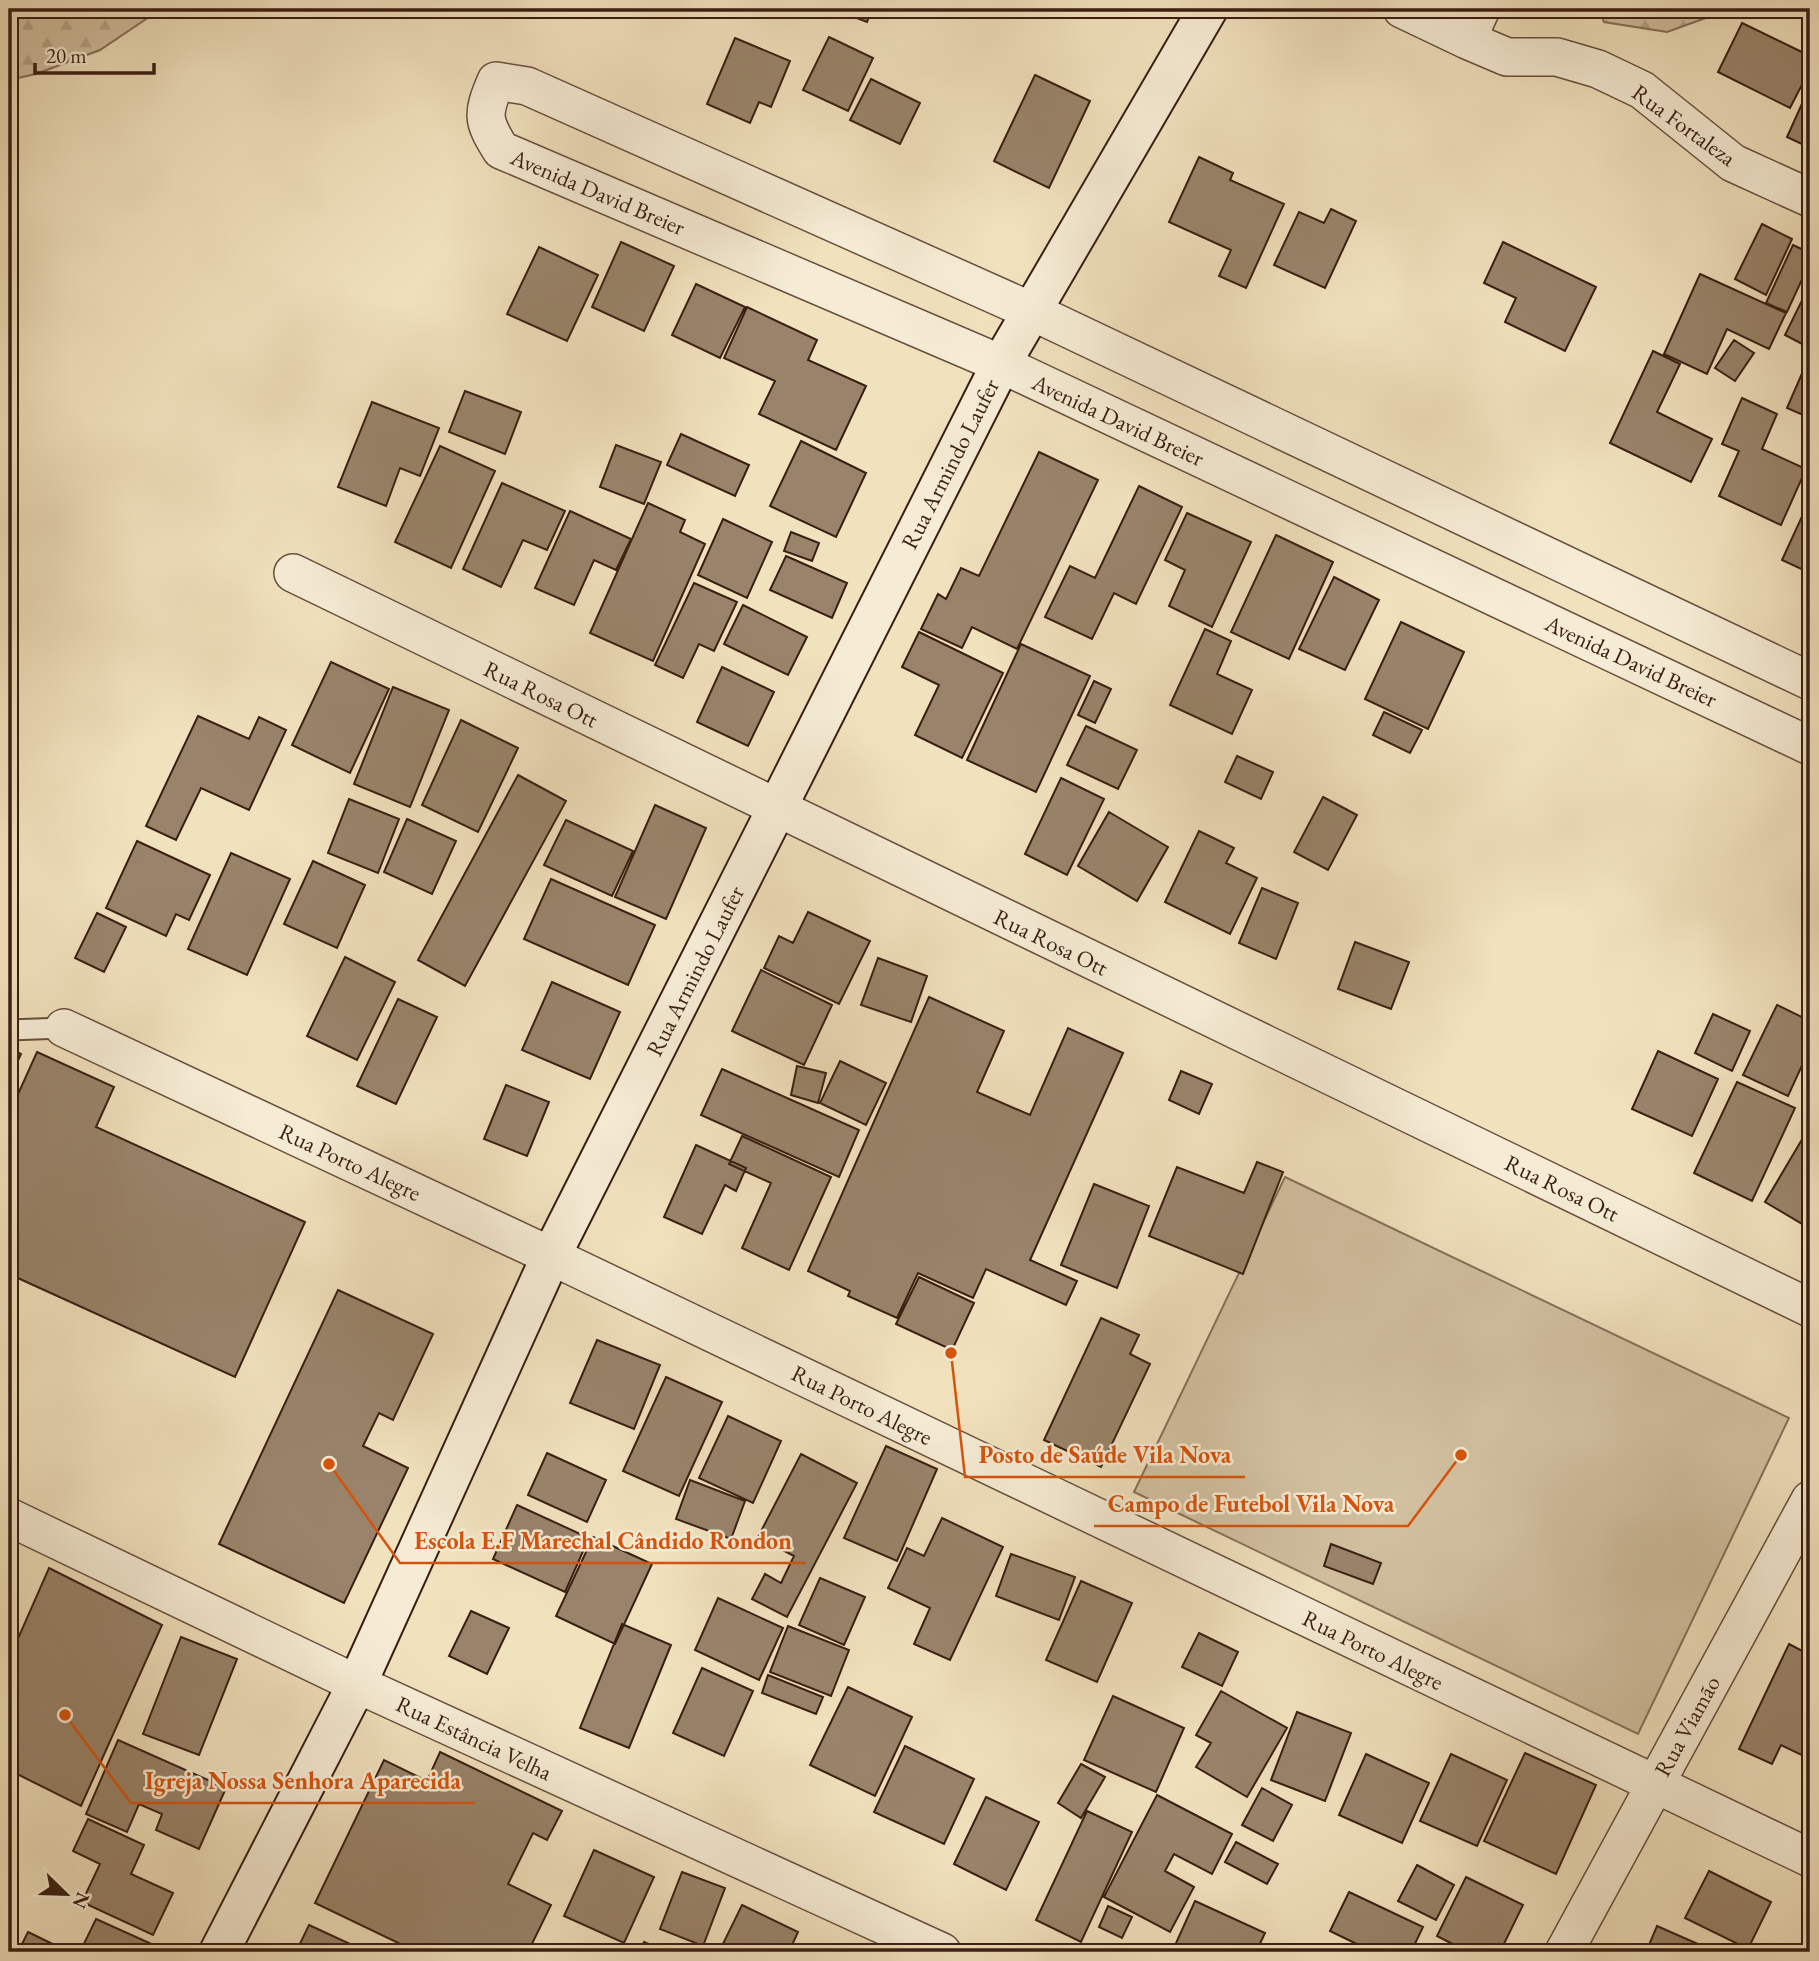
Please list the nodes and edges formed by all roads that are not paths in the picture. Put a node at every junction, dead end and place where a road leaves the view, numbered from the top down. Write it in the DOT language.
graph roads {
  1 [pos="1208,9"];
  2 [pos="1402,9"];
  3 [pos="1474,24"];
  4 [pos="1810,198"];
  5 [pos="1031,311"];
  6 [pos="1000,365"];
  7 [pos="293,573"];
  8 [pos="1810,681"];
  9 [pos="1810,746"];
  10 [pos="776,809"];
  11 [pos="64,1028"];
  12 [pos="9,1030"];
  13 [pos="551,1256"];
  14 [pos="1810,1308"];
  15 [pos="1810,1500"];
  16 [pos="9,1517"];
  17 [pos="357,1684"];
  18 [pos="1654,1785"];
  19 [pos="1810,1858"];
  20 [pos="219,1952"];
  21 [pos="942,1952"];
  22 [pos="1564,1952"];
  1 -- 5 [label="street, Rua Armindo Laufer"];
  2 -- 3 [label="street, Rua Fortaleza"];
  3 -- 4 [label="street, Rua Fortaleza"];
  5 -- 6 [label="street, Rua Armindo Laufer"];
  5 -- 6 [label="street, Avenida David Breier"];
  5 -- 8 [label="street, Avenida David Breier"];
  6 -- 9 [label="street, Avenida David Breier"];
  6 -- 10 [label="street, Rua Armindo Laufer"];
  7 -- 10 [label="street, Rua Rosa Ott"];
  10 -- 13 [label="street, Rua Armindo Laufer"];
  10 -- 14 [label="street, Rua Rosa Ott"];
  11 -- 12 [label="lane"];
  11 -- 13 [label="street, Rua Porto Alegre"];
  13 -- 17 [label="street, Rua Armindo Laufer"];
  13 -- 18 [label="street, Rua Porto Alegre"];
  15 -- 18 [label="street, Rua Viamão"];
  16 -- 17 [label="street, Rua Estância Velha"];
  17 -- 20 [label="street, Rua Armindo Laufer"];
  17 -- 21 [label="street, Rua Estância Velha"];
  18 -- 19 [label="street, Rua Porto Alegre"];
  18 -- 22 [label="street, Rua Viamão"];
}
